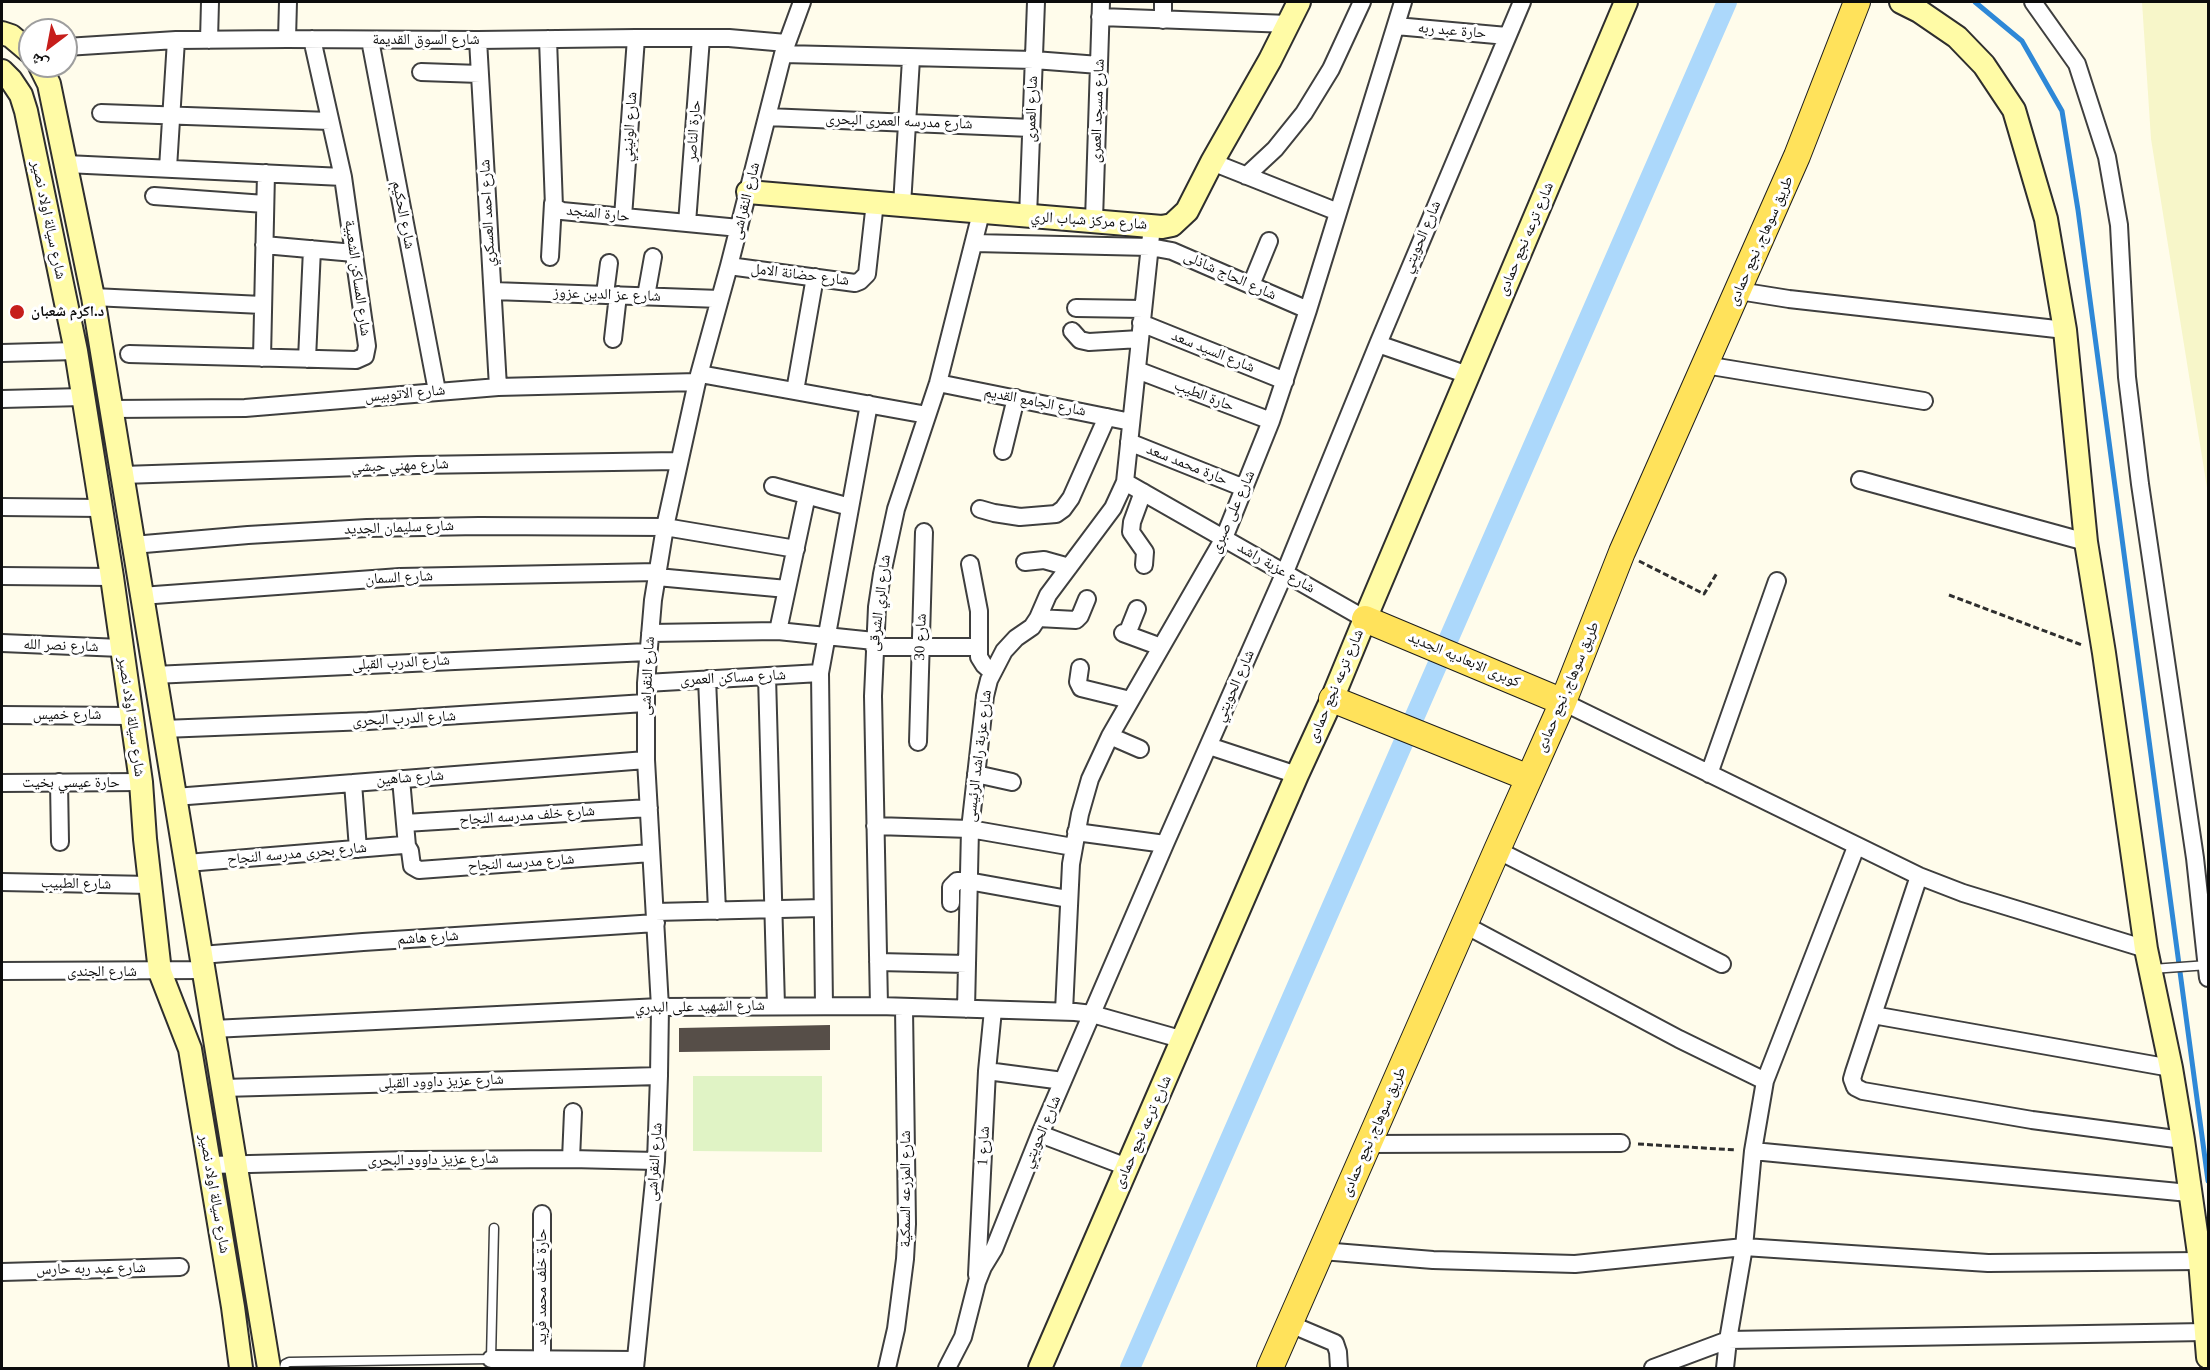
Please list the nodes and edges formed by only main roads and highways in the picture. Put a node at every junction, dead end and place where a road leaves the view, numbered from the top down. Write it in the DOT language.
graph roads {
  1 [pos="1857,2"];
  2 [pos="1365,619"];
  3 [pos="1332,699"];
  4 [pos="1563,702"];
  5 [pos="1529,778"];
  6 [pos="1270,1368"];
  1 -- 4 [label="main road, طريق سوهاج, نجع حمادى"];
  2 -- 4 [label="main road, كوبرى الابعاديه الجديد"];
  3 -- 5 [label="main road"];
  4 -- 5 [label="main road, طريق سوهاج, نجع حمادى"];
  5 -- 6 [label="main road, طريق سوهاج, نجع حمادى"];
}
